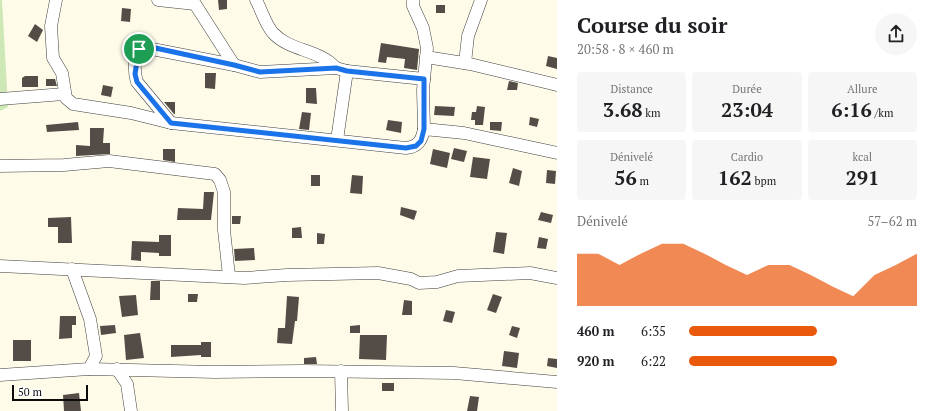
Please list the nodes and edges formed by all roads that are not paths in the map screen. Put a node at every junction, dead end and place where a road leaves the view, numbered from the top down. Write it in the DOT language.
graph roads {
  1 [pos="56,0"];
  2 [pos="158,0"];
  3 [pos="256,0"];
  4 [pos="413,0"];
  5 [pos="481,0"];
  6 [pos="196,2"];
  7 [pos="426,57"];
  8 [pos="464,63"];
  9 [pos="234,65"];
  10 [pos="342,69"];
  11 [pos="424,79"];
  12 [pos="557,85"];
  13 [pos="64,94"];
  14 [pos="0,99"];
  15 [pos="171,123"];
  16 [pos="424,129"];
  17 [pos="337,140"];
  18 [pos="557,153"];
  19 [pos="0,166"];
  20 [pos="0,266"];
  21 [pos="72,269"];
  22 [pos="229,276"];
  23 [pos="557,278"];
  24 [pos="89,369"];
  25 [pos="117,369"];
  26 [pos="341,371"];
  27 [pos="0,375"];
  28 [pos="557,382"];
  29 [pos="131,411"];
  30 [pos="342,411"];
  1 -- 13 [label="street"];
  2 -- 6 [label="street"];
  3 -- 10 [label="street"];
  4 -- 7 [label="street"];
  5 -- 8 [label="street"];
  6 -- 9 [label="street"];
  7 -- 8 [label="street"];
  7 -- 11 [label="street"];
  8 -- 12 [label="street"];
  9 -- 10 [label="street"];
  9 -- 15 [label="street"];
  10 -- 11 [label="street"];
  10 -- 17 [label="street"];
  11 -- 16 [label="street"];
  13 -- 14 [label="street"];
  13 -- 15 [label="street"];
  15 -- 17 [label="street"];
  16 -- 17 [label="street"];
  16 -- 18 [label="street"];
  19 -- 22 [label="street"];
  20 -- 21 [label="street"];
  21 -- 22 [label="street"];
  21 -- 24 [label="street"];
  22 -- 23 [label="street"];
  24 -- 25 [label="street"];
  24 -- 27 [label="street"];
  25 -- 26 [label="street"];
  25 -- 29 [label="street"];
  26 -- 28 [label="street"];
  26 -- 30 [label="street"];
}
